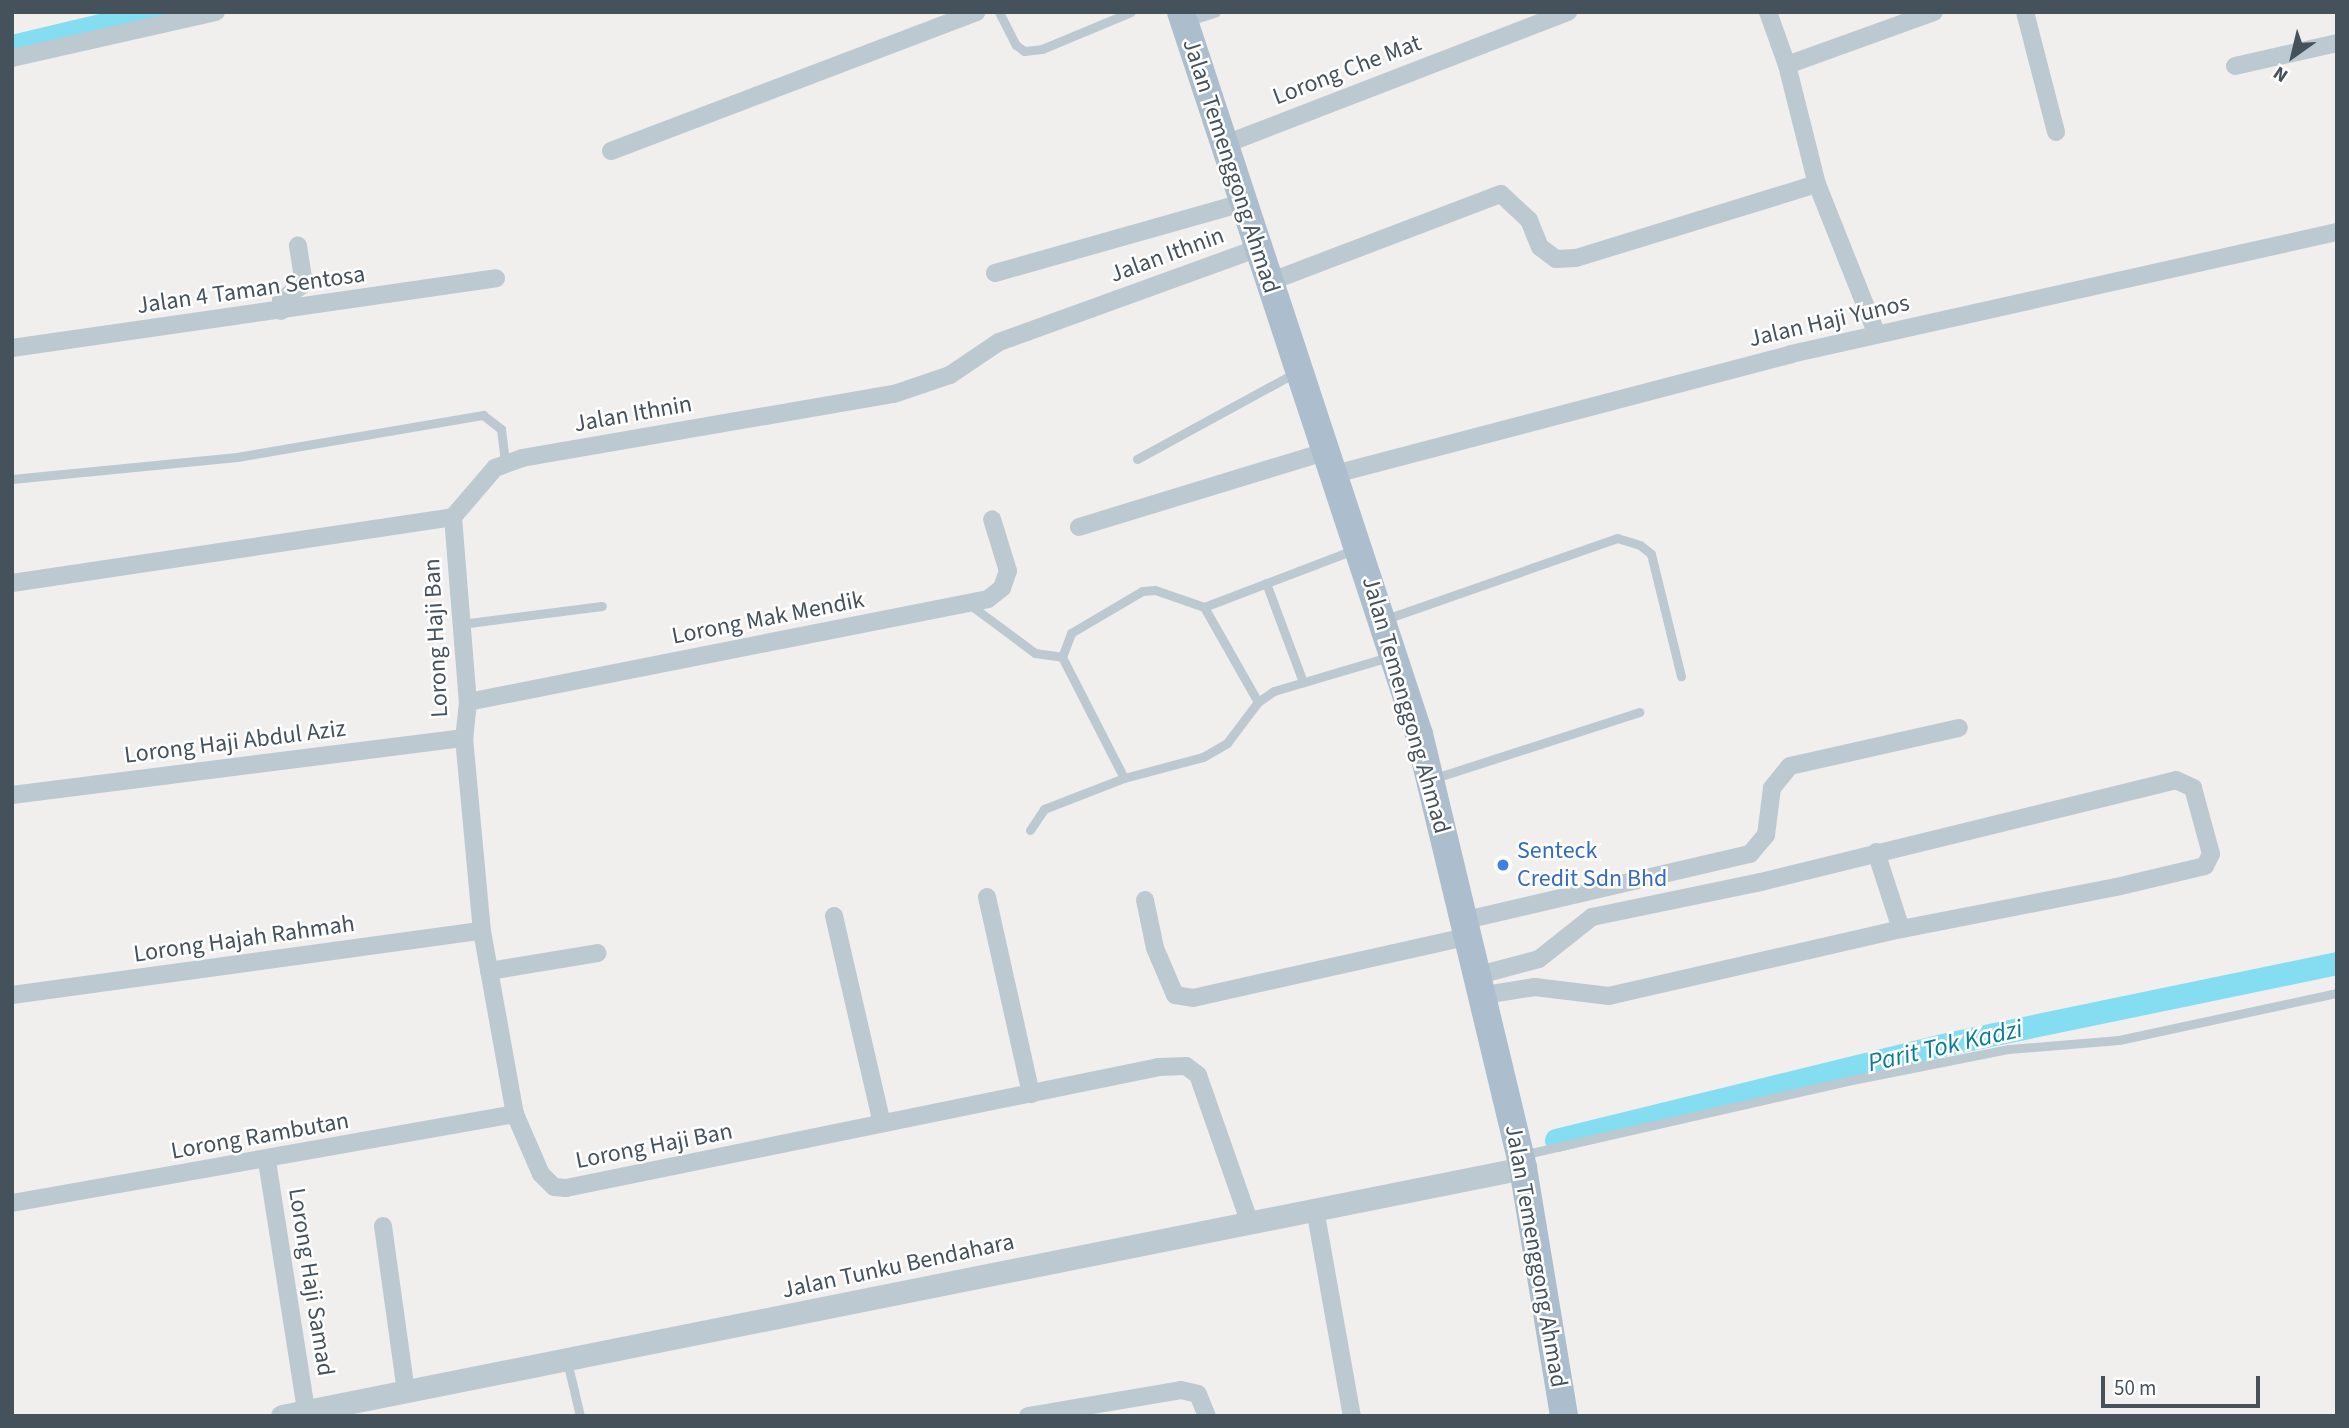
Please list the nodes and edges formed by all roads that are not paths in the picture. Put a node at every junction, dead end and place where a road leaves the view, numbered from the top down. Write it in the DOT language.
graph roads {
  1 [pos="216,12"];
  2 [pos="976,12"];
  3 [pos="999,12"];
  4 [pos="1131,12"];
  5 [pos="1216,12"];
  6 [pos="1568,12"];
  7 [pos="1768,12"];
  8 [pos="1934,12"];
  9 [pos="2025,12"];
  10 [pos="1182,18"];
  11 [pos="2337,43"];
  12 [pos="12,58"];
  13 [pos="1787,65"];
  14 [pos="2235,66"];
  15 [pos="2056,132"];
  16 [pos="1223,145"];
  17 [pos="611,151"];
  18 [pos="1817,184"];
  19 [pos="1243,202"];
  20 [pos="2337,232"];
  21 [pos="298,245"];
  22 [pos="1259,248"];
  23 [pos="995,274"];
  24 [pos="496,278"];
  25 [pos="1269,282"];
  26 [pos="281,311"];
  27 [pos="1877,335"];
  28 [pos="12,348"];
  29 [pos="1300,371"];
  30 [pos="1137,459"];
  31 [pos="1331,463"];
  32 [pos="505,464"];
  33 [pos="12,479"];
  34 [pos="453,517"];
  35 [pos="992,519"];
  36 [pos="1079,527"];
  37 [pos="1359,547"];
  38 [pos="12,583"];
  39 [pos="1266,583"];
  40 [pos="967,603"];
  41 [pos="602,606"];
  42 [pos="1204,607"];
  43 [pos="1382,620"];
  44 [pos="461,624"];
  45 [pos="1394,655"];
  46 [pos="1062,657"];
  47 [pos="1681,676"];
  48 [pos="1303,682"];
  49 [pos="468,702"];
  50 [pos="1258,702"];
  51 [pos="1639,712"];
  52 [pos="1959,728"];
  53 [pos="464,737"];
  54 [pos="1124,778"];
  55 [pos="1430,779"];
  56 [pos="12,795"];
  57 [pos="1030,830"];
  58 [pos="1876,852"];
  59 [pos="987,897"];
  60 [pos="1145,900"];
  61 [pos="834,916"];
  62 [pos="1468,928"];
  63 [pos="1901,929"];
  64 [pos="482,931"];
  65 [pos="598,953"];
  66 [pos="489,971"];
  67 [pos="1482,985"];
  68 [pos="2337,993"];
  69 [pos="12,995"];
  70 [pos="1031,1094"];
  71 [pos="515,1114"];
  72 [pos="883,1124"];
  73 [pos="267,1161"];
  74 [pos="1522,1162"];
  75 [pos="12,1203"];
  76 [pos="1315,1209"];
  77 [pos="1250,1221"];
  78 [pos="383,1226"];
  79 [pos="567,1361"];
  80 [pos="406,1391"];
  81 [pos="306,1410"];
  82 [pos="282,1416"];
  83 [pos="580,1416"];
  84 [pos="1028,1416"];
  85 [pos="1207,1416"];
  86 [pos="1352,1416"];
  87 [pos="1564,1416"];
  1 -- 12 [label="street"];
  2 -- 17 [label="street"];
  3 -- 4 [label="lane"];
  5 -- 10 [label="lane"];
  6 -- 16 [label="street, Lorong Che Mat"];
  7 -- 13 [label="street"];
  8 -- 13 [label="street"];
  9 -- 15 [label="street"];
  10 -- 16 [label="main road, Jalan Temenggong Ahmad"];
  11 -- 14 [label="street"];
  13 -- 18 [label="street"];
  16 -- 19 [label="main road, Jalan Temenggong Ahmad"];
  18 -- 25 [label="street"];
  18 -- 27 [label="street"];
  19 -- 22 [label="main road, Jalan Temenggong Ahmad"];
  19 -- 23 [label="street"];
  20 -- 27 [label="street, Jalan Haji Yunos"];
  21 -- 26 [label="street"];
  22 -- 25 [label="main road, Jalan Temenggong Ahmad"];
  22 -- 32 [label="street, Jalan Ithnin"];
  24 -- 26 [label="street, Jalan 4 Taman Sentosa"];
  25 -- 29 [label="main road, Jalan Temenggong Ahmad"];
  26 -- 28 [label="street, Jalan 4 Taman Sentosa"];
  27 -- 31 [label="street, Jalan Haji Yunos"];
  29 -- 30 [label="lane"];
  29 -- 31 [label="main road, Jalan Temenggong Ahmad"];
  31 -- 36 [label="street, Jalan Haji Yunos"];
  31 -- 37 [label="main road, Jalan Temenggong Ahmad"];
  32 -- 33 [label="lane"];
  32 -- 34 [label="street"];
  34 -- 38 [label="street"];
  34 -- 44 [label="street, Lorong Haji Ban"];
  35 -- 40 [label="street, Lorong Mak Mendik"];
  37 -- 39 [label="lane"];
  37 -- 43 [label="main road, Jalan Temenggong Ahmad"];
  39 -- 42 [label="lane"];
  39 -- 48 [label="lane"];
  40 -- 46 [label="lane"];
  40 -- 49 [label="street, Lorong Mak Mendik"];
  41 -- 44 [label="lane"];
  42 -- 46 [label="lane"];
  42 -- 50 [label="lane"];
  43 -- 45 [label="main road, Jalan Temenggong Ahmad"];
  43 -- 47 [label="lane"];
  44 -- 49 [label="street, Lorong Haji Ban"];
  45 -- 48 [label="lane"];
  45 -- 55 [label="main road, Jalan Temenggong Ahmad"];
  46 -- 54 [label="lane"];
  48 -- 50 [label="lane"];
  49 -- 53 [label="street, Lorong Haji Ban"];
  50 -- 54 [label="lane"];
  51 -- 55 [label="lane"];
  52 -- 62 [label="street"];
  53 -- 56 [label="street, Lorong Haji Abdul Aziz"];
  53 -- 64 [label="street, Lorong Haji Ban"];
  54 -- 57 [label="lane"];
  55 -- 62 [label="main road, Jalan Temenggong Ahmad"];
  58 -- 63 [label="street"];
  58 -- 63 [label="street"];
  58 -- 67 [label="street"];
  59 -- 70 [label="street"];
  60 -- 62 [label="street"];
  61 -- 72 [label="street"];
  62 -- 67 [label="main road, Jalan Temenggong Ahmad"];
  63 -- 67 [label="street"];
  64 -- 66 [label="street, Lorong Haji Ban"];
  64 -- 69 [label="street, Lorong Hajah Rahmah"];
  65 -- 66 [label="street"];
  66 -- 71 [label="street, Lorong Haji Ban"];
  67 -- 74 [label="main road, Jalan Temenggong Ahmad"];
  68 -- 74 [label="lane"];
  70 -- 72 [label="street, Lorong Haji Ban"];
  70 -- 77 [label="street, Lorong Haji Ban"];
  71 -- 72 [label="street, Lorong Haji Ban"];
  71 -- 73 [label="street, Lorong Rambutan"];
  73 -- 75 [label="street, Lorong Rambutan"];
  73 -- 81 [label="street, Lorong Haji Samad"];
  74 -- 76 [label="street, Jalan Tunku Bendahara"];
  74 -- 87 [label="main road, Jalan Temenggong Ahmad"];
  76 -- 77 [label="street, Jalan Tunku Bendahara"];
  76 -- 86 [label="street"];
  77 -- 79 [label="street, Jalan Tunku Bendahara"];
  78 -- 80 [label="street"];
  79 -- 80 [label="street, Jalan Tunku Bendahara"];
  79 -- 83 [label="lane"];
  80 -- 81 [label="street, Jalan Tunku Bendahara"];
  81 -- 82 [label="street, Jalan Tunku Bendahara"];
  84 -- 85 [label="street"];
}
